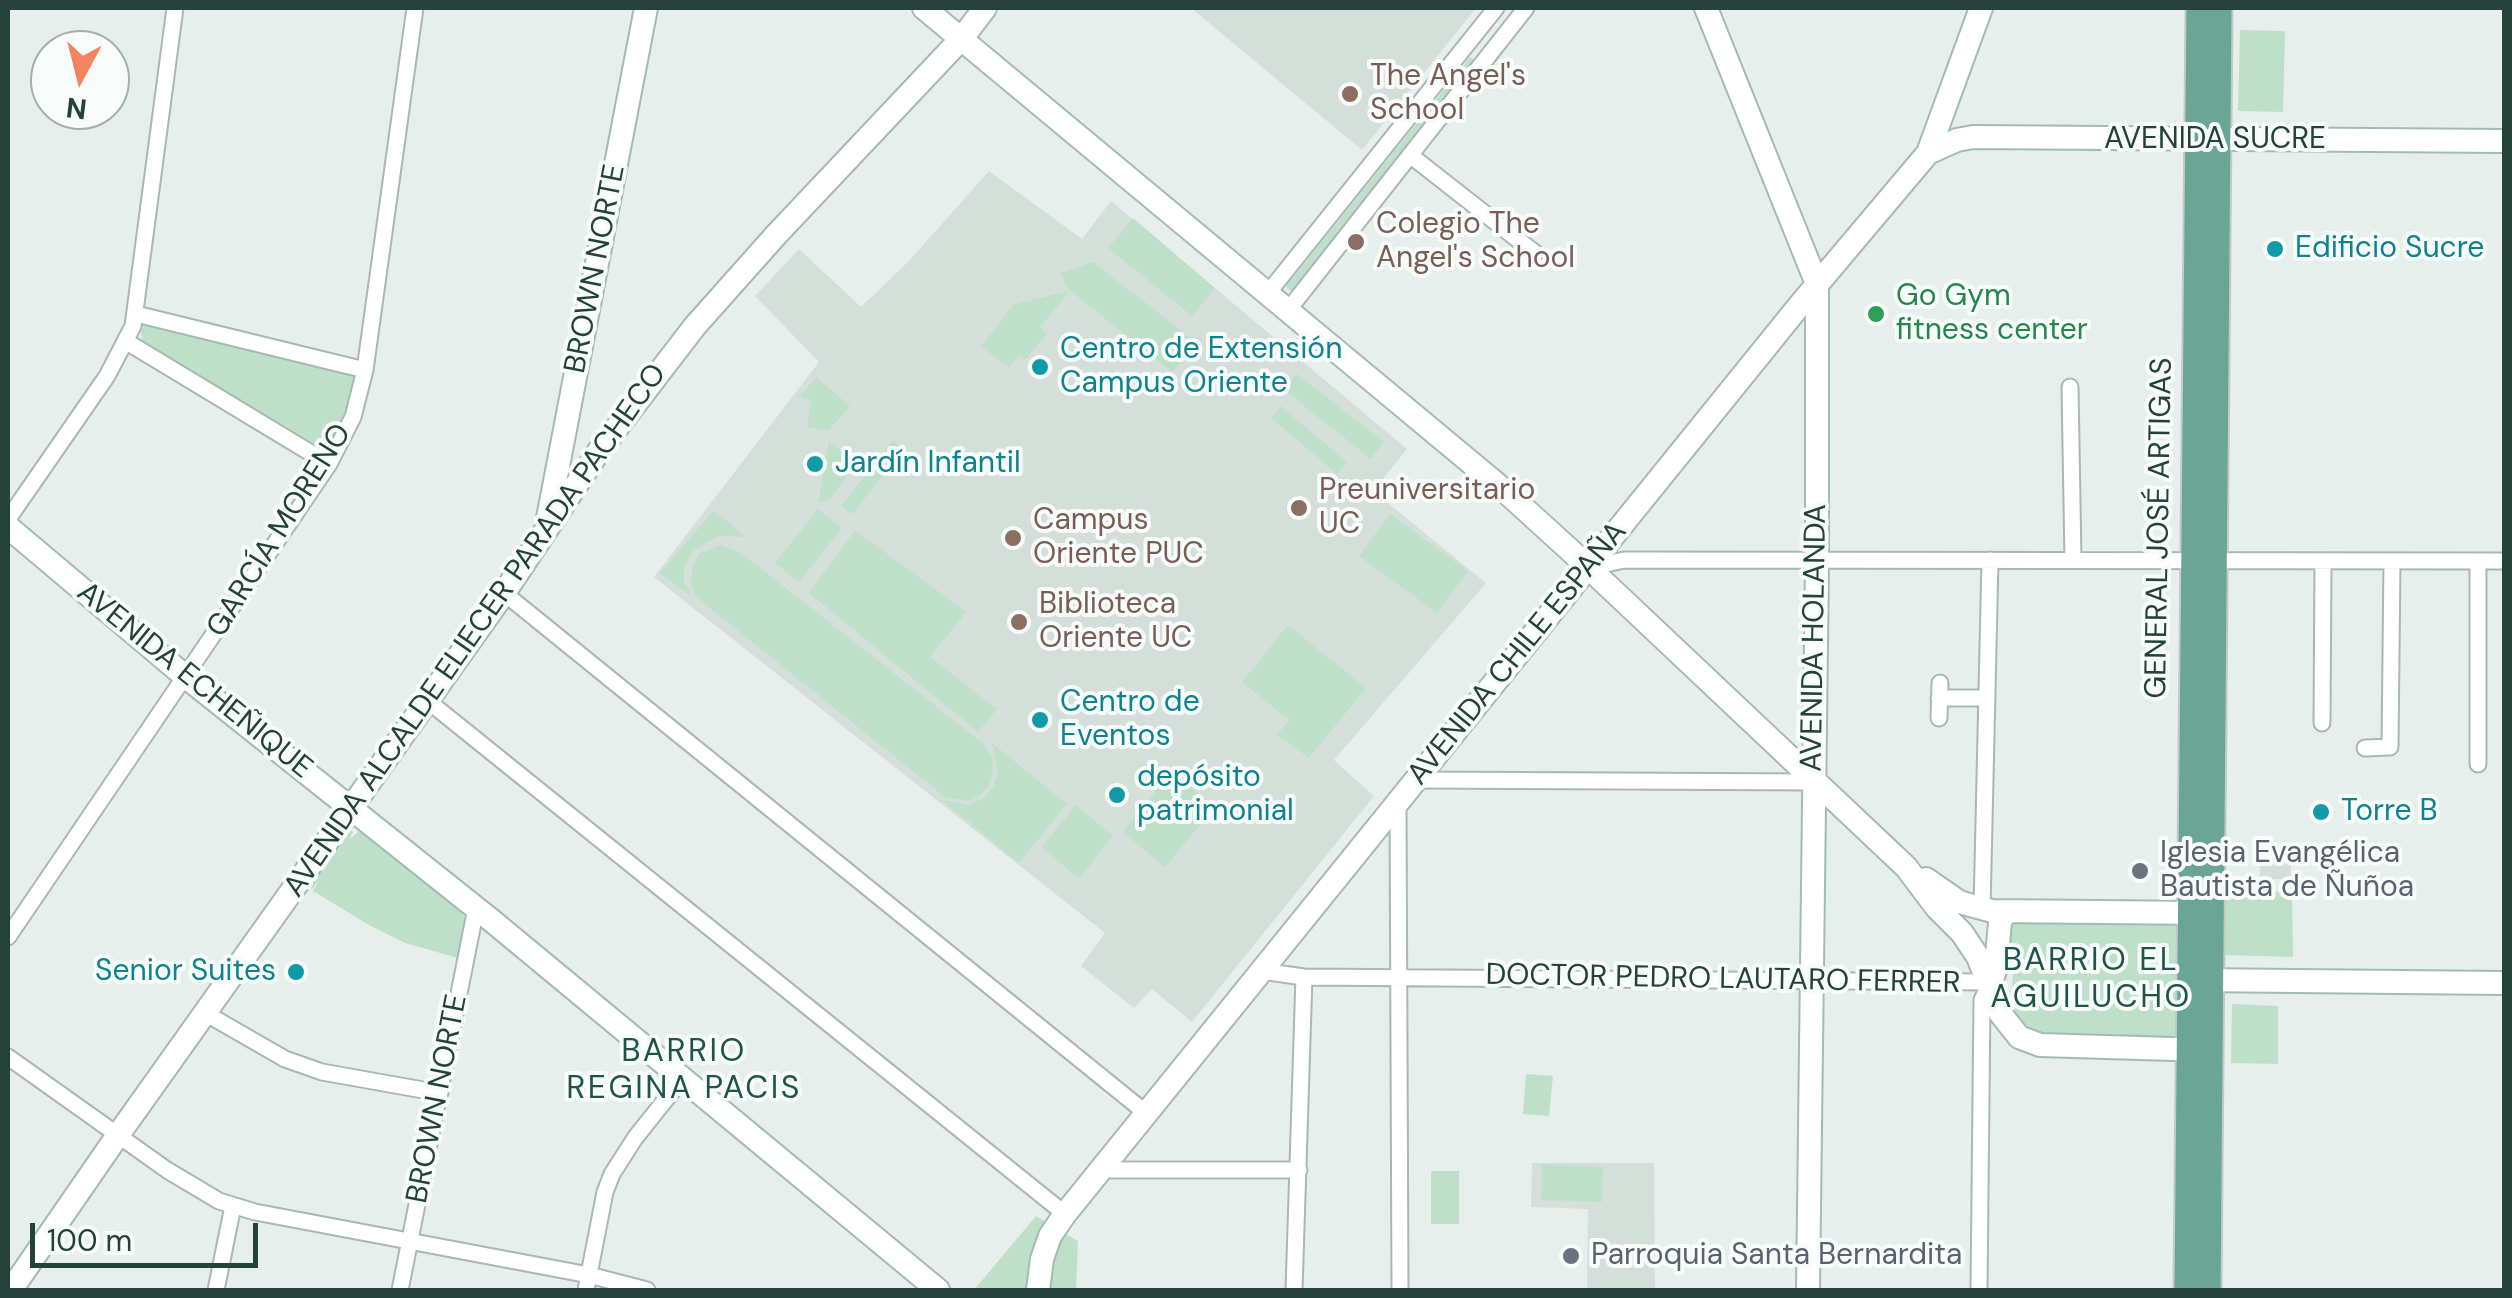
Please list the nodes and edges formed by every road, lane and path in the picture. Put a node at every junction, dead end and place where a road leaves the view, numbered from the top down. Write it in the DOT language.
graph roads {
  1 [pos="176,8"];
  2 [pos="414,8"];
  3 [pos="646,8"];
  4 [pos="924,8"];
  5 [pos="985,8"];
  6 [pos="1496,8"];
  7 [pos="1526,8"];
  8 [pos="1706,8"];
  9 [pos="1982,8"];
  10 [pos="2199,8"];
  11 [pos="2219,8"];
  12 [pos="962,38"];
  13 [pos="1452,62"];
  14 [pos="1472,77"];
  15 [pos="1946,110"];
  16 [pos="1974,138"];
  17 [pos="2208,140"];
  18 [pos="2504,141"];
  19 [pos="1928,153"];
  20 [pos="1410,155"];
  21 [pos="1535,253"];
  22 [pos="1817,284"];
  23 [pos="1268,293"];
  24 [pos="1289,309"];
  25 [pos="136,314"];
  26 [pos="126,342"];
  27 [pos="365,370"];
  28 [pos="2070,387"];
  29 [pos="564,440"];
  30 [pos="599,451"];
  31 [pos="329,464"];
  32 [pos="8,523"];
  33 [pos="546,531"];
  34 [pos="1990,560"];
  35 [pos="2074,560"];
  36 [pos="2392,560"];
  37 [pos="2202,561"];
  38 [pos="2322,561"];
  39 [pos="2478,561"];
  40 [pos="2504,561"];
  41 [pos="1818,562"];
  42 [pos="1588,568"];
  43 [pos="504,593"];
  44 [pos="186,677"];
  45 [pos="1987,698"];
  46 [pos="428,701"];
  47 [pos="1939,718"];
  48 [pos="2322,723"];
  49 [pos="2365,748"];
  50 [pos="2478,764"];
  51 [pos="1416,780"];
  52 [pos="1813,782"];
  53 [pos="1398,803"];
  54 [pos="350,808"];
  55 [pos="1906,867"];
  56 [pos="476,908"];
  57 [pos="1994,911"];
  58 [pos="2200,913"];
  59 [pos="8,938"];
  60 [pos="1261,971"];
  61 [pos="1304,976"];
  62 [pos="1399,977"];
  63 [pos="1813,980"];
  64 [pos="1990,980"];
  65 [pos="2199,980"];
  66 [pos="2504,983"];
  67 [pos="204,1013"];
  68 [pos="2199,1050"];
  69 [pos="8,1057"];
  70 [pos="682,1079"];
  71 [pos="440,1093"];
  72 [pos="1146,1113"];
  73 [pos="118,1135"];
  74 [pos="1100,1170"];
  75 [pos="1299,1170"];
  76 [pos="233,1206"];
  77 [pos="1065,1214"];
  78 [pos="409,1242"];
  79 [pos="588,1283"];
  80 [pos="929,1288"];
  81 [pos="11,1290"];
  82 [pos="216,1290"];
  83 [pos="400,1290"];
  84 [pos="648,1290"];
  85 [pos="1038,1290"];
  86 [pos="1294,1290"];
  87 [pos="1400,1290"];
  88 [pos="1808,1290"];
  89 [pos="1979,1290"];
  90 [pos="2187,1290"];
  91 [pos="2208,1290"];
  1 -- 25 [label="street"];
  2 -- 27 [label="street, GARCÍA MORENO"];
  3 -- 29 [label="street, BROWN NORTE"];
  4 -- 12 [label="street"];
  5 -- 12 [label="street, AVENIDA ALCALDE ELIECER PARADA PACHECO"];
  6 -- 13 [label="street"];
  7 -- 14 [label="street"];
  8 -- 22 [label="street, AVENIDA HOLANDA"];
  9 -- 15 [label="street, AVENIDA CHILE ESPAÑA"];
  10 -- 17 [label="main road, GENERAL JOSÉ ARTIGAS"];
  11 -- 17 [label="main road, GENERAL JOSÉ ARTIGAS"];
  12 -- 23 [label="street"];
  12 -- 30 [label="street, AVENIDA ALCALDE ELIECER PARADA PACHECO"];
  13 -- 14 [label="street"];
  13 -- 23 [label="street"];
  14 -- 20 [label="street"];
  15 -- 16 [label="street"];
  15 -- 19 [label="street, AVENIDA CHILE ESPAÑA"];
  16 -- 17 [label="street, AVENIDA SUCRE"];
  16 -- 19 [label="street, AVENIDA SUCRE"];
  17 -- 18 [label="street, AVENIDA SUCRE"];
  17 -- 37 [label="main road, GENERAL JOSÉ ARTIGAS"];
  19 -- 22 [label="street, AVENIDA CHILE ESPAÑA"];
  20 -- 21 [label="street"];
  20 -- 24 [label="street"];
  22 -- 41 [label="street, AVENIDA HOLANDA"];
  22 -- 42 [label="street, AVENIDA CHILE ESPAÑA"];
  23 -- 24 [label="street"];
  24 -- 42 [label="street"];
  25 -- 26 [label="street"];
  25 -- 27 [label="street"];
  26 -- 31 [label="street"];
  26 -- 32 [label="street"];
  27 -- 31 [label="street, GARCÍA MORENO"];
  28 -- 35 [label="street"];
  29 -- 30 [label="street"];
  29 -- 33 [label="street, BROWN NORTE"];
  30 -- 33 [label="street, AVENIDA ALCALDE ELIECER PARADA PACHECO"];
  31 -- 44 [label="street, GARCÍA MORENO"];
  32 -- 44 [label="street, AVENIDA ECHEÑIQUE"];
  33 -- 43 [label="street, AVENIDA ALCALDE ELIECER PARADA PACHECO"];
  34 -- 35 [label="street"];
  34 -- 41 [label="street"];
  34 -- 45 [label="street"];
  35 -- 37 [label="street"];
  36 -- 38 [label="street"];
  36 -- 39 [label="street"];
  36 -- 49 [label="street"];
  37 -- 38 [label="street"];
  37 -- 58 [label="main road, GENERAL JOSÉ ARTIGAS"];
  38 -- 48 [label="street"];
  39 -- 40 [label="street"];
  39 -- 50 [label="street"];
  41 -- 42 [label="street"];
  41 -- 52 [label="street, AVENIDA HOLANDA"];
  42 -- 51 [label="street, AVENIDA CHILE ESPAÑA"];
  42 -- 52 [label="street"];
  43 -- 46 [label="street, AVENIDA ALCALDE ELIECER PARADA PACHECO"];
  43 -- 72 [label="street"];
  44 -- 54 [label="street, AVENIDA ECHEÑIQUE"];
  44 -- 59 [label="street, GARCÍA MORENO"];
  45 -- 47 [label="street"];
  45 -- 57 [label="street"];
  46 -- 54 [label="street, AVENIDA ALCALDE ELIECER PARADA PACHECO"];
  46 -- 77 [label="street"];
  51 -- 52 [label="street"];
  51 -- 53 [label="street, AVENIDA CHILE ESPAÑA"];
  52 -- 55 [label="street"];
  52 -- 63 [label="street, AVENIDA HOLANDA"];
  53 -- 60 [label="street, AVENIDA CHILE ESPAÑA"];
  53 -- 62 [label="street"];
  54 -- 56 [label="street, AVENIDA ECHEÑIQUE"];
  54 -- 67 [label="street, AVENIDA ALCALDE ELIECER PARADA PACHECO"];
  55 -- 57 [label="street"];
  55 -- 64 [label="street"];
  56 -- 70 [label="street, AVENIDA ECHEÑIQUE"];
  56 -- 71 [label="street, BROWN NORTE"];
  57 -- 58 [label="street"];
  57 -- 64 [label="street"];
  58 -- 65 [label="main road, GENERAL JOSÉ ARTIGAS"];
  60 -- 61 [label="street, DOCTOR PEDRO LAUTARO FERRER"];
  60 -- 72 [label="street, AVENIDA CHILE ESPAÑA"];
  61 -- 62 [label="street, DOCTOR PEDRO LAUTARO FERRER"];
  61 -- 75 [label="street"];
  62 -- 63 [label="street, DOCTOR PEDRO LAUTARO FERRER"];
  62 -- 87 [label="street"];
  63 -- 64 [label="street, DOCTOR PEDRO LAUTARO FERRER"];
  63 -- 88 [label="street, AVENIDA HOLANDA"];
  64 -- 68 [label="street, DOCTOR PEDRO LAUTARO FERRER"];
  64 -- 89 [label="street"];
  65 -- 66 [label="street"];
  65 -- 68 [label="main road, GENERAL JOSÉ ARTIGAS"];
  67 -- 71 [label="street"];
  67 -- 73 [label="street, AVENIDA ALCALDE ELIECER PARADA PACHECO"];
  68 -- 90 [label="main road"];
  68 -- 91 [label="main road"];
  69 -- 73 [label="street"];
  70 -- 79 [label="street"];
  70 -- 80 [label="street, AVENIDA ECHEÑIQUE"];
  71 -- 78 [label="street, BROWN NORTE"];
  72 -- 74 [label="street, AVENIDA CHILE ESPAÑA"];
  73 -- 76 [label="street"];
  73 -- 81 [label="street, AVENIDA ALCALDE ELIECER PARADA PACHECO"];
  74 -- 75 [label="street"];
  74 -- 77 [label="street, AVENIDA CHILE ESPAÑA"];
  75 -- 86 [label="street"];
  76 -- 78 [label="street"];
  76 -- 82 [label="street"];
  77 -- 85 [label="street, AVENIDA CHILE ESPAÑA"];
  78 -- 79 [label="street"];
  78 -- 83 [label="street, BROWN NORTE"];
  79 -- 84 [label="street"];
}
